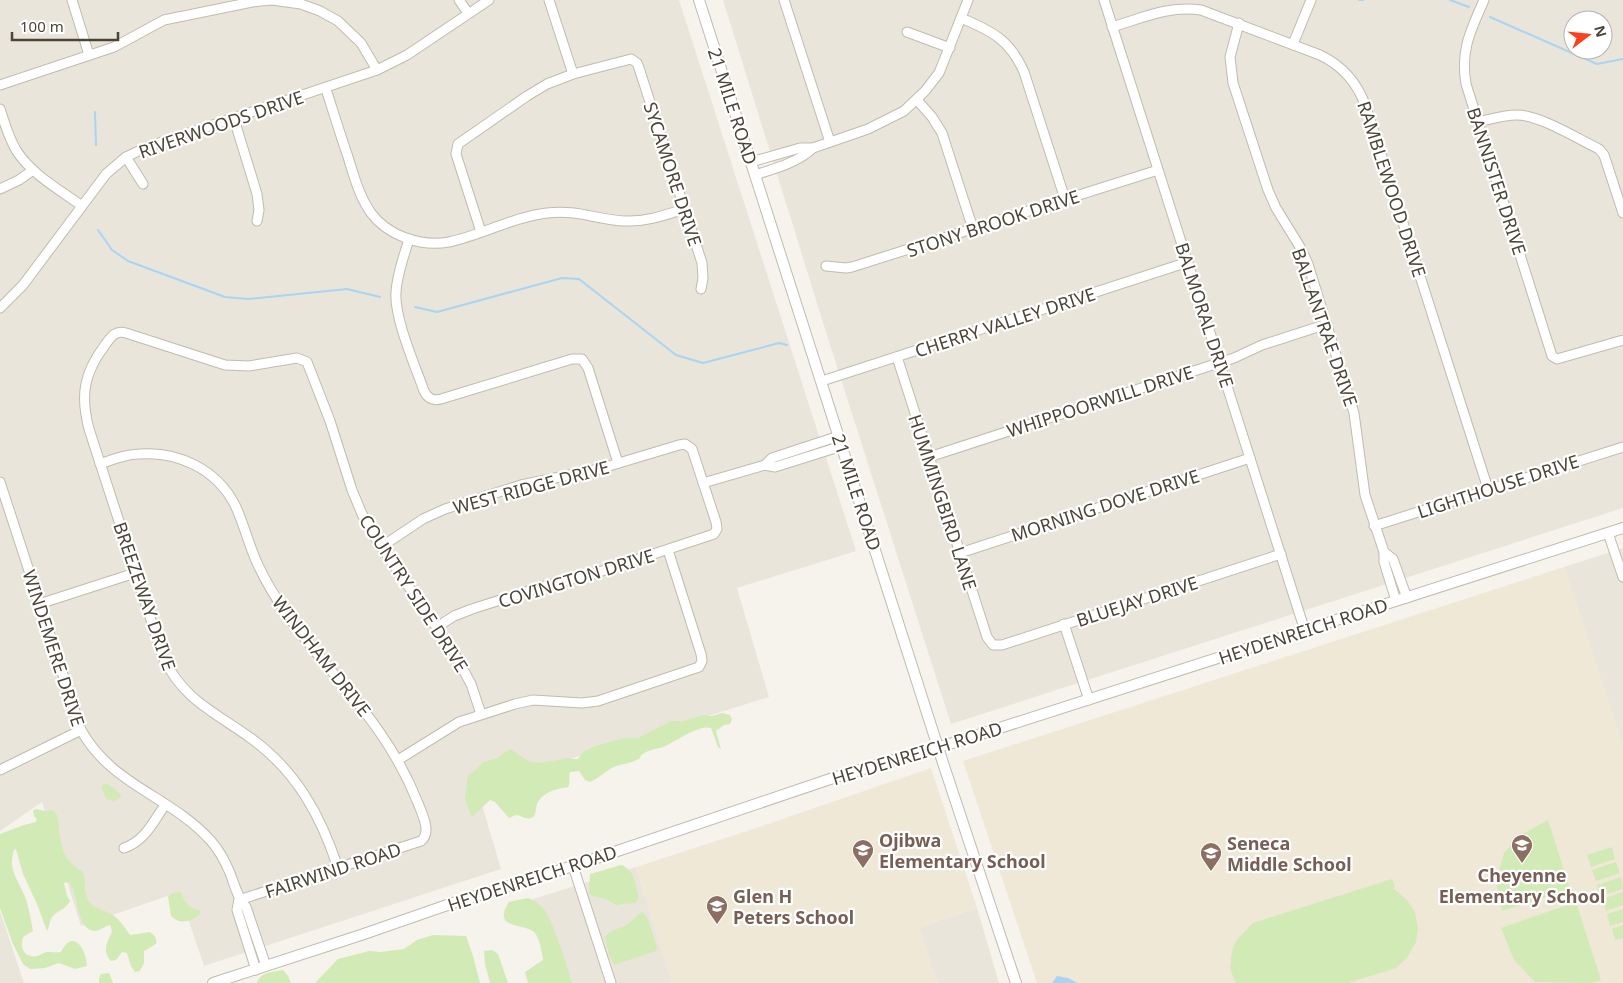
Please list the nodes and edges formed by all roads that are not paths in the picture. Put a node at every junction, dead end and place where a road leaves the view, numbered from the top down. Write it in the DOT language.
graph roads {
  1 [pos="72,0"];
  2 [pos="459,0"];
  3 [pos="489,0"];
  4 [pos="549,0"];
  5 [pos="699,0"];
  6 [pos="784,0"];
  7 [pos="968,0"];
  8 [pos="1104,0"];
  9 [pos="1311,0"];
  10 [pos="1484,0"];
  11 [pos="468,13"];
  12 [pos="960,18"];
  13 [pos="1239,23"];
  14 [pos="1112,27"];
  15 [pos="907,32"];
  16 [pos="1293,44"];
  17 [pos="950,48"];
  18 [pos="89,55"];
  19 [pos="377,70"];
  20 [pos="573,74"];
  21 [pos="0,85"];
  22 [pos="326,89"];
  23 [pos="917,100"];
  24 [pos="0,109"];
  25 [pos="234,119"];
  26 [pos="1478,122"];
  27 [pos="830,142"];
  28 [pos="813,148"];
  29 [pos="126,158"];
  30 [pos="751,162"];
  31 [pos="33,170"];
  32 [pos="1158,170"];
  33 [pos="755,175"];
  34 [pos="143,184"];
  35 [pos="0,189"];
  36 [pos="1065,200"];
  37 [pos="82,206"];
  38 [pos="684,209"];
  39 [pos="1623,213"];
  40 [pos="257,221"];
  41 [pos="973,229"];
  42 [pos="481,232"];
  43 [pos="409,239"];
  44 [pos="1188,262"];
  45 [pos="826,266"];
  46 [pos="701,290"];
  47 [pos="0,308"];
  48 [pos="1327,324"];
  49 [pos="1623,340"];
  50 [pos="897,357"];
  51 [pos="304,359"];
  52 [pos="1220,362"];
  53 [pos="822,381"];
  54 [pos="841,441"];
  55 [pos="1623,446"];
  56 [pos="929,457"];
  57 [pos="1250,458"];
  58 [pos="100,464"];
  59 [pos="618,464"];
  60 [pos="0,482"];
  61 [pos="703,483"];
  62 [pos="1488,490"];
  63 [pos="1374,526"];
  64 [pos="1623,528"];
  65 [pos="1608,533"];
  66 [pos="381,547"];
  67 [pos="668,550"];
  68 [pos="960,553"];
  69 [pos="1281,554"];
  70 [pos="135,573"];
  71 [pos="1623,577"];
  72 [pos="1401,599"];
  73 [pos="39,604"];
  74 [pos="1064,624"];
  75 [pos="437,627"];
  76 [pos="1305,631"];
  77 [pos="993,645"];
  78 [pos="1089,700"];
  79 [pos="482,714"];
  80 [pos="81,730"];
  81 [pos="939,748"];
  82 [pos="398,760"];
  83 [pos="0,770"];
  84 [pos="165,805"];
  85 [pos="425,837"];
  86 [pos="124,848"];
  87 [pos="573,866"];
  88 [pos="338,868"];
  89 [pos="239,900"];
  90 [pos="261,968"];
  91 [pos="213,983"];
  92 [pos="612,983"];
  93 [pos="1016,983"];
  1 -- 18 [label="street"];
  2 -- 11 [label="street"];
  3 -- 11 [label="street, RIVERWOODS DRIVE"];
  4 -- 20 [label="street"];
  5 -- 30 [label="street, 21 MILE ROAD"];
  6 -- 27 [label="street"];
  7 -- 12 [label="street"];
  8 -- 14 [label="street, BALMORAL DRIVE"];
  9 -- 16 [label="street"];
  10 -- 26 [label="street, BANNISTER DRIVE"];
  11 -- 19 [label="street, RIVERWOODS DRIVE"];
  12 -- 17 [label="street"];
  12 -- 36 [label="street"];
  13 -- 14 [label="street, RAMBLEWOOD DRIVE"];
  13 -- 16 [label="street, RAMBLEWOOD DRIVE"];
  13 -- 48 [label="street, BALLANTRAE DRIVE"];
  14 -- 32 [label="street, BALMORAL DRIVE"];
  15 -- 17 [label="street"];
  16 -- 62 [label="street, RAMBLEWOOD DRIVE"];
  17 -- 23 [label="street"];
  18 -- 19 [label="street"];
  18 -- 21 [label="street"];
  19 -- 22 [label="street, RIVERWOODS DRIVE"];
  20 -- 38 [label="street, SYCAMORE DRIVE"];
  20 -- 42 [label="street"];
  22 -- 25 [label="street, RIVERWOODS DRIVE"];
  22 -- 43 [label="street"];
  23 -- 27 [label="street"];
  23 -- 41 [label="street"];
  24 -- 31 [label="street"];
  25 -- 29 [label="street, RIVERWOODS DRIVE"];
  25 -- 40 [label="street"];
  26 -- 39 [label="street"];
  26 -- 49 [label="street, BANNISTER DRIVE"];
  27 -- 28 [label="street"];
  28 -- 30 [label="street"];
  28 -- 33 [label="street"];
  29 -- 34 [label="street"];
  29 -- 37 [label="street, RIVERWOODS DRIVE"];
  30 -- 33 [label="street, 21 MILE ROAD"];
  31 -- 35 [label="street"];
  31 -- 37 [label="street"];
  32 -- 36 [label="street, STONY BROOK DRIVE"];
  32 -- 44 [label="street, BALMORAL DRIVE"];
  33 -- 53 [label="street, 21 MILE ROAD"];
  36 -- 41 [label="street, STONY BROOK DRIVE"];
  37 -- 47 [label="street, RIVERWOODS DRIVE"];
  38 -- 42 [label="street"];
  38 -- 46 [label="street, SYCAMORE DRIVE"];
  41 -- 45 [label="street, STONY BROOK DRIVE"];
  42 -- 43 [label="street"];
  43 -- 59 [label="street"];
  44 -- 50 [label="street, CHERRY VALLEY DRIVE"];
  44 -- 52 [label="street, BALMORAL DRIVE"];
  48 -- 52 [label="street, WHIPPOORWILL DRIVE"];
  48 -- 63 [label="street, BALLANTRAE DRIVE"];
  50 -- 53 [label="street, CHERRY VALLEY DRIVE"];
  50 -- 56 [label="street, HUMMINGBIRD LANE"];
  51 -- 58 [label="street, BREEZEWAY DRIVE"];
  51 -- 66 [label="street, COUNTRY SIDE DRIVE"];
  52 -- 56 [label="street, WHIPPOORWILL DRIVE"];
  52 -- 57 [label="street, BALMORAL DRIVE"];
  53 -- 54 [label="street, 21 MILE ROAD"];
  54 -- 61 [label="street"];
  54 -- 81 [label="street, 21 MILE ROAD"];
  55 -- 62 [label="street, LIGHTHOUSE DRIVE"];
  56 -- 68 [label="street, HUMMINGBIRD LANE"];
  57 -- 68 [label="street, MORNING DOVE DRIVE"];
  57 -- 69 [label="street, BALMORAL DRIVE"];
  58 -- 70 [label="street, BREEZEWAY DRIVE"];
  58 -- 82 [label="street, WINDHAM DRIVE"];
  59 -- 61 [label="street, WEST RIDGE DRIVE"];
  59 -- 66 [label="street, WEST RIDGE DRIVE"];
  60 -- 73 [label="street, WINDEMERE DRIVE"];
  61 -- 67 [label="street, COVINGTON DRIVE"];
  62 -- 63 [label="street, LIGHTHOUSE DRIVE"];
  63 -- 72 [label="street, BALLANTRAE DRIVE"];
  64 -- 65 [label="street, HEYDENREICH ROAD"];
  65 -- 71 [label="street"];
  65 -- 72 [label="street, HEYDENREICH ROAD"];
  66 -- 75 [label="street, COUNTRY SIDE DRIVE"];
  67 -- 75 [label="street, COVINGTON DRIVE"];
  67 -- 79 [label="street"];
  68 -- 77 [label="street, HUMMINGBIRD LANE"];
  69 -- 74 [label="street, BLUEJAY DRIVE"];
  69 -- 76 [label="street, BALMORAL DRIVE"];
  70 -- 73 [label="street"];
  70 -- 88 [label="street, BREEZEWAY DRIVE"];
  72 -- 76 [label="street, HEYDENREICH ROAD"];
  73 -- 80 [label="street, WINDEMERE DRIVE"];
  74 -- 77 [label="street, BLUEJAY DRIVE"];
  74 -- 78 [label="street"];
  75 -- 79 [label="street, COUNTRY SIDE DRIVE"];
  76 -- 78 [label="street, HEYDENREICH ROAD"];
  78 -- 81 [label="street, HEYDENREICH ROAD"];
  79 -- 82 [label="street"];
  80 -- 83 [label="street"];
  80 -- 84 [label="street, WINDEMERE DRIVE"];
  81 -- 87 [label="street, HEYDENREICH ROAD"];
  81 -- 93 [label="street, 21 MILE ROAD"];
  82 -- 85 [label="street, WINDHAM DRIVE"];
  84 -- 86 [label="street"];
  84 -- 89 [label="street, WINDEMERE DRIVE"];
  85 -- 88 [label="street, FAIRWIND ROAD"];
  87 -- 90 [label="street, HEYDENREICH ROAD"];
  87 -- 92 [label="street"];
  88 -- 89 [label="street, FAIRWIND ROAD"];
  89 -- 90 [label="street, WINDEMERE DRIVE"];
  90 -- 91 [label="street, HEYDENREICH ROAD"];
}
